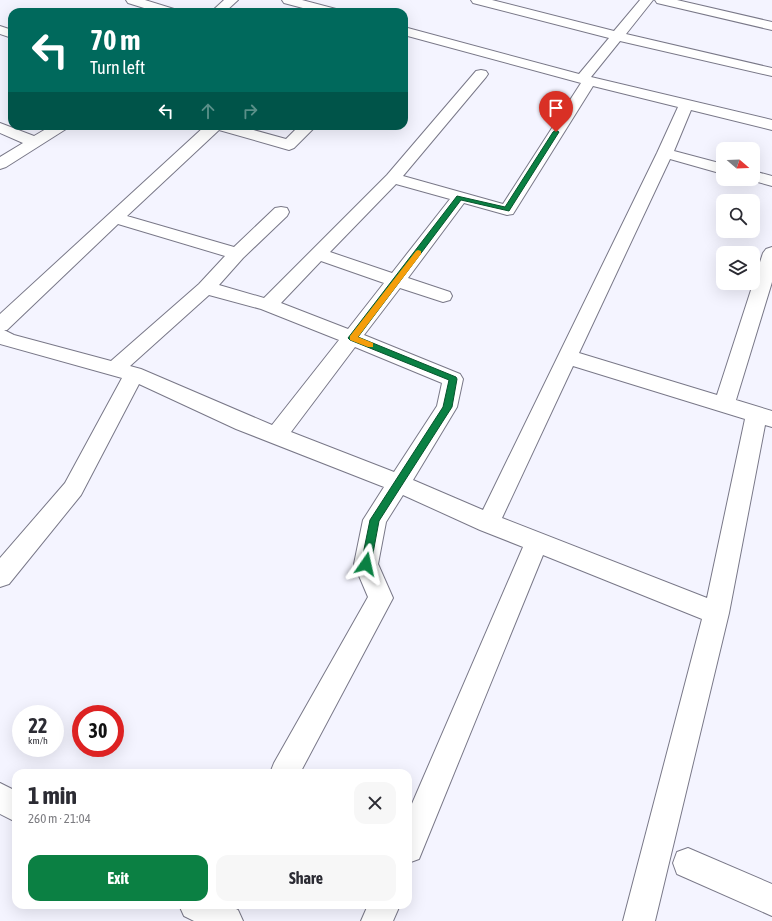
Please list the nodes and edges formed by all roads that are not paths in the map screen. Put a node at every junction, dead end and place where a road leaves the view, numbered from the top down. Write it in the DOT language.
graph roads {
  1 [pos="232,0"];
  2 [pos="288,0"];
  3 [pos="477,0"];
  4 [pos="647,0"];
  5 [pos="661,0"];
  6 [pos="136,2"];
  7 [pos="156,8"];
  8 [pos="223,8"];
  9 [pos="317,8"];
  10 [pos="772,26"];
  11 [pos="408,32"];
  12 [pos="618,36"];
  13 [pos="772,72"];
  14 [pos="481,74"];
  15 [pos="586,80"];
  16 [pos="686,105"];
  17 [pos="772,125"];
  18 [pos="0,128"];
  19 [pos="54,130"];
  20 [pos="210,130"];
  21 [pos="238,130"];
  22 [pos="304,130"];
  23 [pos="35,142"];
  24 [pos="665,153"];
  25 [pos="0,164"];
  26 [pos="716,166"];
  27 [pos="393,178"];
  28 [pos="760,178"];
  29 [pos="772,181"];
  30 [pos="460,197"];
  31 [pos="281,212"];
  32 [pos="115,218"];
  33 [pos="772,253"];
  34 [pos="237,254"];
  35 [pos="318,254"];
  36 [pos="396,281"];
  37 [pos="206,288"];
  38 [pos="443,296"];
  39 [pos="268,306"];
  40 [pos="0,325"];
  41 [pos="0,336"];
  42 [pos="352,338"];
  43 [pos="567,357"];
  44 [pos="124,371"];
  45 [pos="724,405"];
  46 [pos="764,417"];
  47 [pos="276,436"];
  48 [pos="398,483"];
  49 [pos="488,523"];
  50 [pos="537,542"];
  51 [pos="0,576"];
  52 [pos="716,613"];
  53 [pos="286,769"];
  54 [pos="0,798"];
  55 [pos="12,805"];
  56 [pos="412,839"];
  57 [pos="688,863"];
  58 [pos="772,900"];
  59 [pos="382,909"];
  60 [pos="377,921"];
  61 [pos="639,921"];
  1 -- 8 [label="street"];
  2 -- 9 [label="street"];
  3 -- 12 [label="street"];
  4 -- 12 [label="street"];
  5 -- 10 [label="street"];
  6 -- 7 [label="street"];
  11 -- 15 [label="street"];
  12 -- 13 [label="street"];
  12 -- 15 [label="street"];
  14 -- 27 [label="street"];
  15 -- 16 [label="street"];
  15 -- 30 [label="street"];
  16 -- 17 [label="street"];
  16 -- 24 [label="street"];
  18 -- 23 [label="street"];
  19 -- 23 [label="street"];
  20 -- 32 [label="street"];
  21 -- 22 [label="street"];
  23 -- 25 [label="street"];
  24 -- 26 [label="street"];
  24 -- 43 [label="street"];
  27 -- 30 [label="street"];
  27 -- 35 [label="street"];
  28 -- 29 [label="street"];
  30 -- 36 [label="street"];
  31 -- 34 [label="street"];
  32 -- 34 [label="street"];
  32 -- 40 [label="street"];
  33 -- 45 [label="street"];
  34 -- 37 [label="street"];
  35 -- 36 [label="street"];
  35 -- 39 [label="street"];
  36 -- 38 [label="street"];
  36 -- 42 [label="street"];
  37 -- 39 [label="street"];
  37 -- 44 [label="street"];
  39 -- 42 [label="street"];
  41 -- 44 [label="street"];
  42 -- 47 [label="street"];
  42 -- 48 [label="street"];
  43 -- 45 [label="street"];
  43 -- 49 [label="street"];
  44 -- 47 [label="street"];
  44 -- 51 [label="street"];
  45 -- 46 [label="street"];
  46 -- 52 [label="street"];
  47 -- 48 [label="street"];
  48 -- 49 [label="street"];
  48 -- 53 [label="street"];
  49 -- 50 [label="street"];
  50 -- 52 [label="street"];
  50 -- 56 [label="street"];
  52 -- 61 [label="street"];
  54 -- 55 [label="street"];
  57 -- 58 [label="street"];
  59 -- 60 [label="street"];
}
